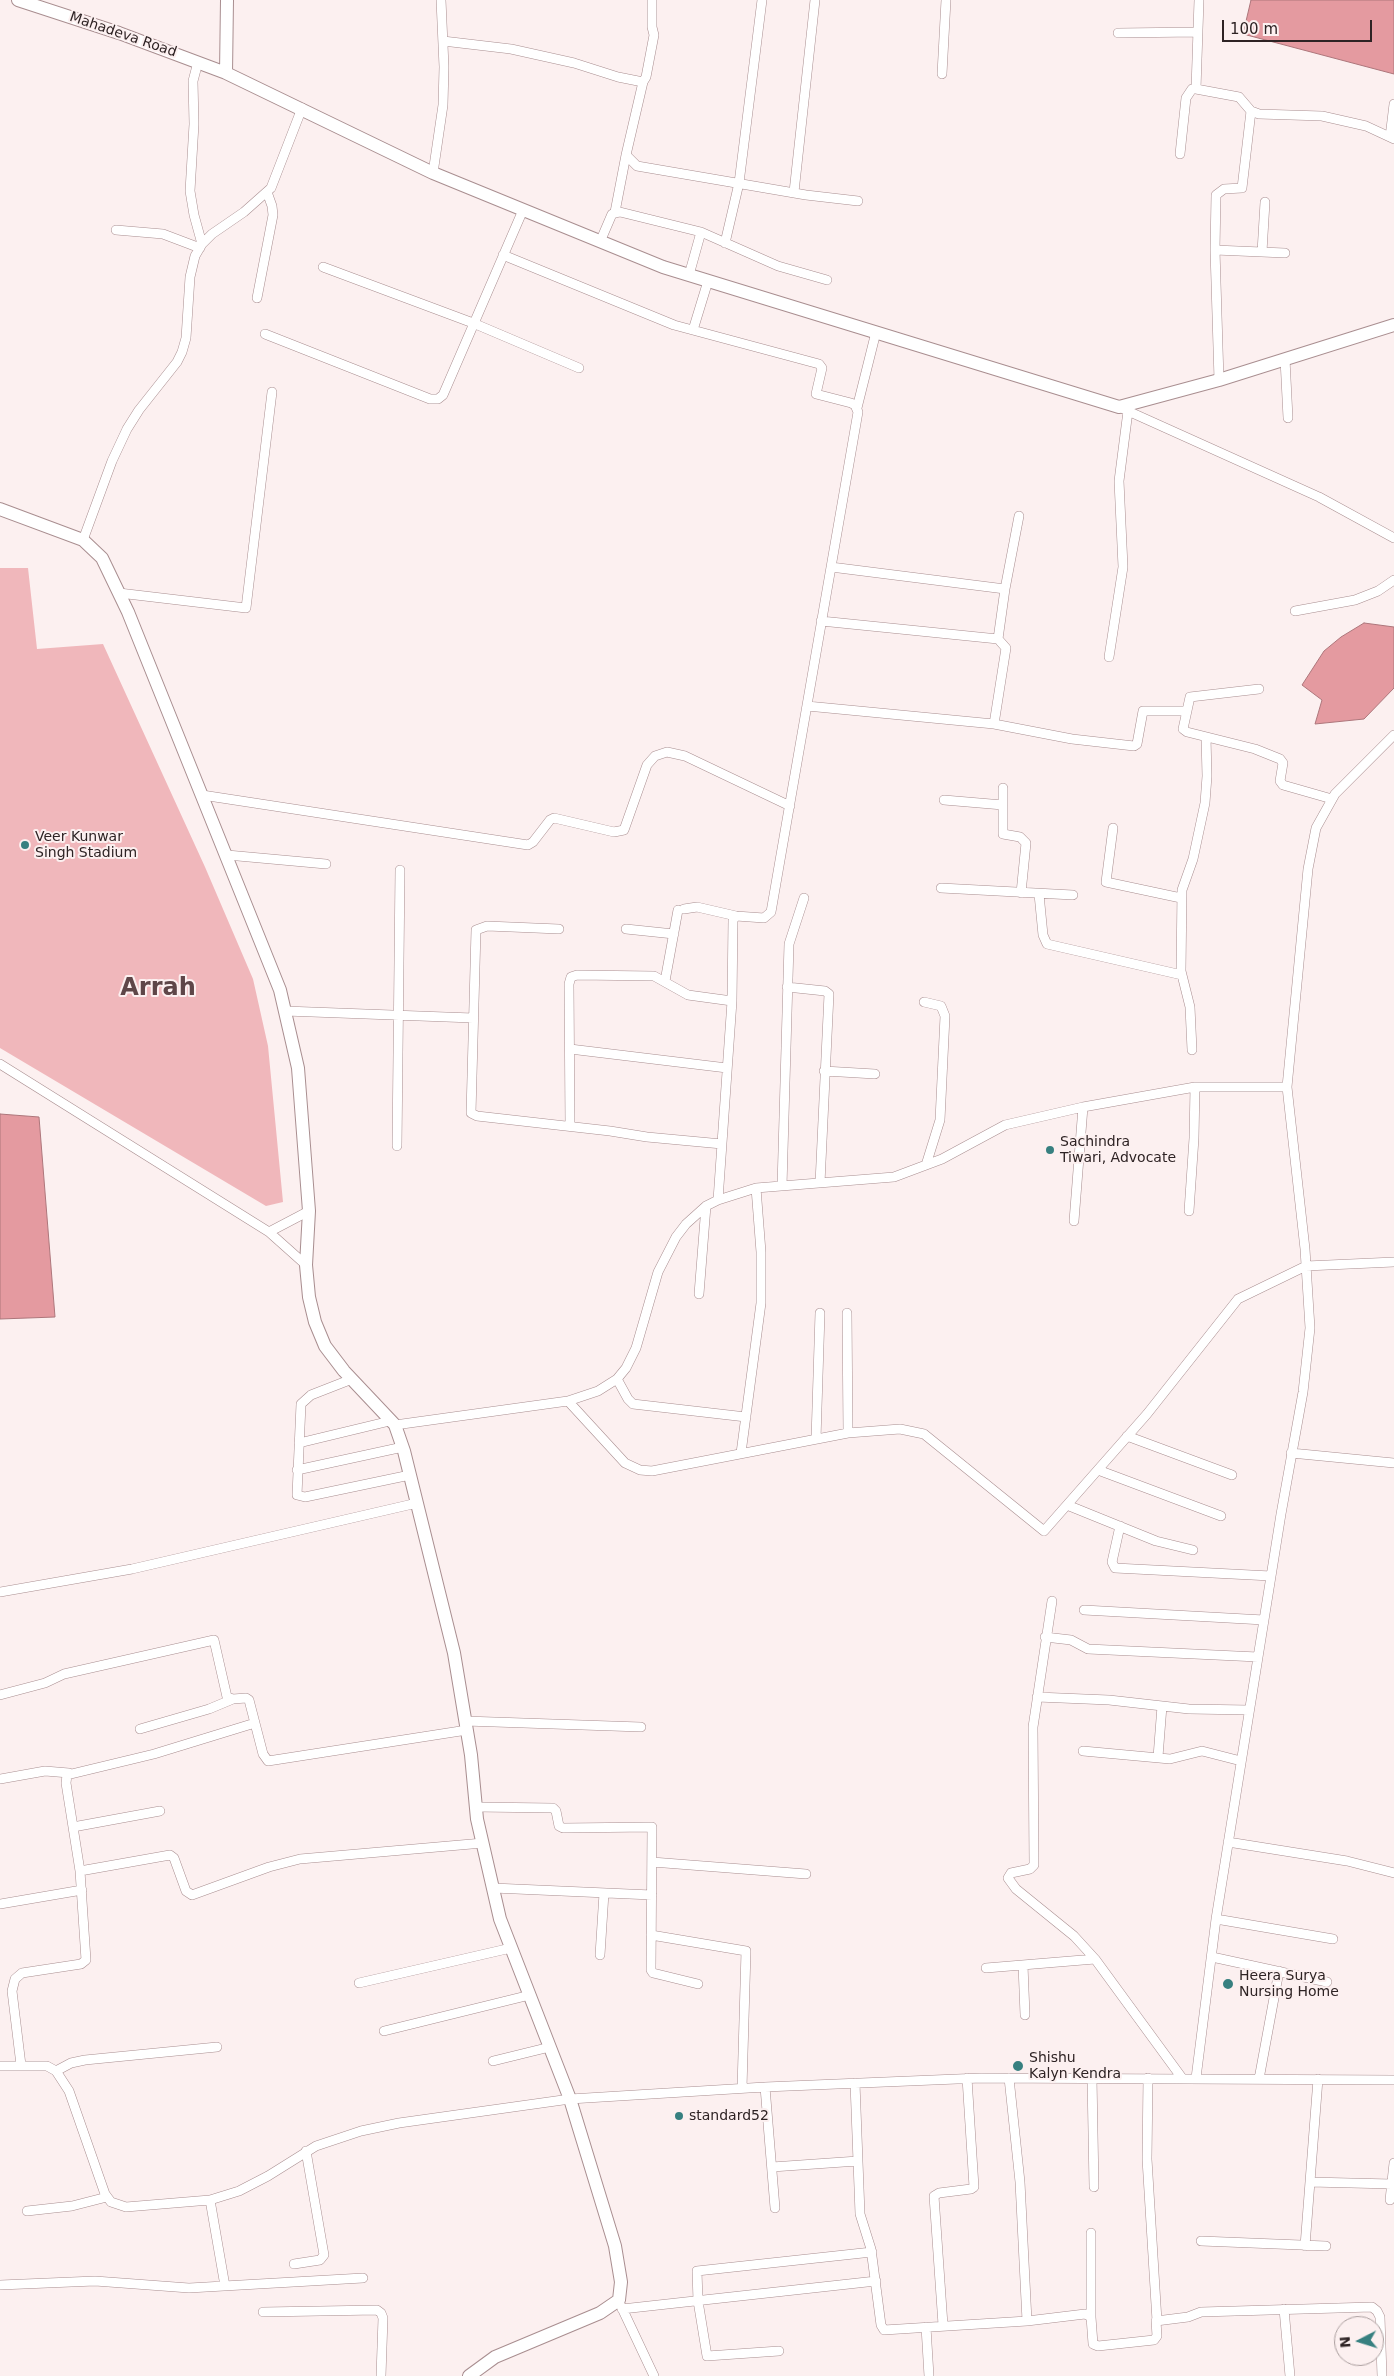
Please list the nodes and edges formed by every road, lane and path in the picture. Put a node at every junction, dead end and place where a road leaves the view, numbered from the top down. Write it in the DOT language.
graph roads {
  1 [pos="18,0"];
  2 [pos="227,0"];
  3 [pos="441,0"];
  4 [pos="652,0"];
  5 [pos="762,0"];
  6 [pos="816,0"];
  7 [pos="946,0"];
  8 [pos="1199,0"];
  9 [pos="1197,32"];
  10 [pos="1118,33"];
  11 [pos="443,42"];
  12 [pos="198,62"];
  13 [pos="226,72"];
  14 [pos="942,74"];
  15 [pos="643,82"];
  16 [pos="1196,88"];
  17 [pos="1394,104"];
  18 [pos="302,108"];
  19 [pos="1251,111"];
  20 [pos="1392,138"];
  21 [pos="1180,154"];
  22 [pos="626,155"];
  23 [pos="433,173"];
  24 [pos="739,182"];
  25 [pos="267,192"];
  26 [pos="794,192"];
  27 [pos="858,201"];
  28 [pos="1265,202"];
  29 [pos="523,210"];
  30 [pos="614,212"];
  31 [pos="116,230"];
  32 [pos="701,232"];
  33 [pos="600,242"];
  34 [pos="725,242"];
  35 [pos="201,246"];
  36 [pos="1215,250"];
  37 [pos="1262,252"];
  38 [pos="1285,253"];
  39 [pos="503,254"];
  40 [pos="323,267"];
  41 [pos="689,275"];
  42 [pos="826,280"];
  43 [pos="708,281"];
  44 [pos="257,298"];
  45 [pos="473,323"];
  46 [pos="1394,325"];
  47 [pos="693,330"];
  48 [pos="876,332"];
  49 [pos="265,334"];
  50 [pos="1285,359"];
  51 [pos="579,368"];
  52 [pos="1219,380"];
  53 [pos="272,392"];
  54 [pos="857,408"];
  55 [pos="1123,409"];
  56 [pos="1288,418"];
  57 [pos="0,509"];
  58 [pos="1019,516"];
  59 [pos="1394,538"];
  60 [pos="83,540"];
  61 [pos="831,567"];
  62 [pos="1394,580"];
  63 [pos="1005,589"];
  64 [pos="119,593"];
  65 [pos="1295,611"];
  66 [pos="821,621"];
  67 [pos="998,639"];
  68 [pos="1109,657"];
  69 [pos="1259,689"];
  70 [pos="807,706"];
  71 [pos="1185,711"];
  72 [pos="994,724"];
  73 [pos="1394,735"];
  74 [pos="1206,737"];
  75 [pos="1003,788"];
  76 [pos="202,795"];
  77 [pos="1332,799"];
  78 [pos="944,800"];
  79 [pos="790,806"];
  80 [pos="1003,806"];
  81 [pos="1113,828"];
  82 [pos="227,855"];
  83 [pos="326,864"];
  84 [pos="400,870"];
  85 [pos="941,888"];
  86 [pos="1021,893"];
  87 [pos="1039,894"];
  88 [pos="1074,895"];
  89 [pos="804,898"];
  90 [pos="1182,898"];
  91 [pos="736,916"];
  92 [pos="559,929"];
  93 [pos="626,929"];
  94 [pos="674,934"];
  95 [pos="1182,975"];
  96 [pos="665,981"];
  97 [pos="787,987"];
  98 [pos="732,1001"];
  99 [pos="924,1002"];
  100 [pos="285,1011"];
  101 [pos="398,1017"];
  102 [pos="473,1018"];
  103 [pos="570,1049"];
  104 [pos="1192,1050"];
  105 [pos="0,1064"];
  106 [pos="727,1068"];
  107 [pos="824,1071"];
  108 [pos="875,1074"];
  109 [pos="1194,1087"];
  110 [pos="1287,1087"];
  111 [pos="1083,1107"];
  112 [pos="570,1126"];
  113 [pos="722,1144"];
  114 [pos="397,1146"];
  115 [pos="926,1165"];
  116 [pos="820,1183"];
  117 [pos="782,1186"];
  118 [pos="756,1188"];
  119 [pos="718,1200"];
  120 [pos="706,1206"];
  121 [pos="309,1211"];
  122 [pos="1189,1211"];
  123 [pos="1074,1222"];
  124 [pos="269,1232"];
  125 [pos="1394,1262"];
  126 [pos="306,1265"];
  127 [pos="1306,1266"];
  128 [pos="699,1294"];
  129 [pos="820,1313"];
  130 [pos="847,1313"];
  131 [pos="352,1379"];
  132 [pos="617,1379"];
  133 [pos="568,1401"];
  134 [pos="746,1416"];
  135 [pos="392,1423"];
  136 [pos="848,1434"];
  137 [pos="1127,1436"];
  138 [pos="816,1439"];
  139 [pos="298,1443"];
  140 [pos="403,1447"];
  141 [pos="741,1453"];
  142 [pos="1292,1453"];
  143 [pos="1394,1463"];
  144 [pos="298,1470"];
  145 [pos="1098,1470"];
  146 [pos="410,1475"];
  147 [pos="1232,1475"];
  148 [pos="417,1503"];
  149 [pos="1067,1505"];
  150 [pos="1221,1516"];
  151 [pos="1120,1526"];
  152 [pos="1193,1550"];
  153 [pos="1271,1576"];
  154 [pos="0,1592"];
  155 [pos="1052,1601"];
  156 [pos="1084,1610"];
  157 [pos="1264,1620"];
  158 [pos="1045,1637"];
  159 [pos="1258,1657"];
  160 [pos="0,1695"];
  161 [pos="1037,1697"];
  162 [pos="233,1699"];
  163 [pos="1162,1706"];
  164 [pos="1249,1710"];
  165 [pos="255,1724"];
  166 [pos="466,1726"];
  167 [pos="641,1727"];
  168 [pos="140,1729"];
  169 [pos="1083,1751"];
  170 [pos="1158,1757"];
  171 [pos="1241,1761"];
  172 [pos="69,1773"];
  173 [pos="0,1779"];
  174 [pos="476,1807"];
  175 [pos="160,1811"];
  176 [pos="73,1827"];
  177 [pos="1228,1842"];
  178 [pos="483,1843"];
  179 [pos="652,1862"];
  180 [pos="80,1871"];
  181 [pos="1394,1873"];
  182 [pos="806,1874"];
  183 [pos="493,1888"];
  184 [pos="82,1890"];
  185 [pos="604,1893"];
  186 [pos="652,1895"];
  187 [pos="0,1904"];
  188 [pos="1216,1919"];
  189 [pos="651,1935"];
  190 [pos="1333,1939"];
  191 [pos="511,1948"];
  192 [pos="600,1955"];
  193 [pos="1212,1957"];
  194 [pos="1095,1959"];
  195 [pos="1023,1965"];
  196 [pos="986,1968"];
  197 [pos="1279,1971"];
  198 [pos="1327,1982"];
  199 [pos="359,1983"];
  200 [pos="698,1984"];
  201 [pos="530,1995"];
  202 [pos="1025,2015"];
  203 [pos="384,2031"];
  204 [pos="217,2047"];
  205 [pos="550,2047"];
  206 [pos="493,2061"];
  207 [pos="20,2065"];
  208 [pos="0,2066"];
  209 [pos="56,2071"];
  210 [pos="967,2078"];
  211 [pos="1009,2078"];
  212 [pos="1092,2078"];
  213 [pos="1148,2078"];
  214 [pos="1182,2078"];
  215 [pos="1196,2078"];
  216 [pos="1259,2079"];
  217 [pos="1318,2079"];
  218 [pos="1394,2080"];
  219 [pos="855,2083"];
  220 [pos="765,2087"];
  221 [pos="742,2088"];
  222 [pos="570,2099"];
  223 [pos="306,2151"];
  224 [pos="858,2161"];
  225 [pos="1394,2163"];
  226 [pos="772,2167"];
  227 [pos="1310,2182"];
  228 [pos="1392,2184"];
  229 [pos="1094,2187"];
  230 [pos="107,2197"];
  231 [pos="210,2200"];
  232 [pos="1390,2200"];
  233 [pos="775,2208"];
  234 [pos="27,2211"];
  235 [pos="1091,2233"];
  236 [pos="1201,2241"];
  237 [pos="1304,2246"];
  238 [pos="1326,2246"];
  239 [pos="872,2252"];
  240 [pos="294,2264"];
  241 [pos="363,2278"];
  242 [pos="876,2281"];
  243 [pos="0,2285"];
  244 [pos="225,2286"];
  245 [pos="698,2301"];
  246 [pos="620,2305"];
  247 [pos="1284,2309"];
  248 [pos="263,2312"];
  249 [pos="1091,2320"];
  250 [pos="1027,2321"];
  251 [pos="1157,2321"];
  252 [pos="943,2326"];
  253 [pos="926,2327"];
  254 [pos="779,2352"];
  255 [pos="382,2376"];
  256 [pos="469,2376"];
  257 [pos="654,2376"];
  258 [pos="929,2376"];
  259 [pos="1290,2376"];
  260 [pos="1382,2376"];
  1 -- 12 [label="street, Mahadeva Road"];
  2 -- 13 [label="street"];
  3 -- 11 [label="street"];
  4 -- 15 [label="street"];
  5 -- 24 [label="street"];
  6 -- 26 [label="street"];
  7 -- 14 [label="street"];
  8 -- 9 [label="street"];
  9 -- 10 [label="street"];
  9 -- 16 [label="street"];
  11 -- 15 [label="street"];
  11 -- 23 [label="street"];
  12 -- 13 [label="street, Mahadeva Road"];
  12 -- 35 [label="street"];
  13 -- 18 [label="street, Mahadeva Road"];
  15 -- 22 [label="street"];
  16 -- 19 [label="street"];
  16 -- 21 [label="street"];
  17 -- 20 [label="street"];
  18 -- 23 [label="street, Mahadeva Road"];
  18 -- 25 [label="street"];
  19 -- 20 [label="street"];
  19 -- 36 [label="street"];
  22 -- 24 [label="street"];
  22 -- 30 [label="street"];
  23 -- 29 [label="street, Mahadeva Road"];
  24 -- 26 [label="street"];
  24 -- 34 [label="street"];
  25 -- 35 [label="street"];
  25 -- 44 [label="street"];
  26 -- 27 [label="street"];
  28 -- 37 [label="street"];
  29 -- 33 [label="street, Mahadeva Road"];
  29 -- 39 [label="street"];
  30 -- 32 [label="street"];
  30 -- 33 [label="street"];
  31 -- 35 [label="street"];
  32 -- 34 [label="street"];
  32 -- 41 [label="street"];
  33 -- 41 [label="street, Mahadeva Road"];
  34 -- 42 [label="street"];
  35 -- 60 [label="street"];
  36 -- 37 [label="street"];
  36 -- 52 [label="street"];
  37 -- 38 [label="street"];
  39 -- 45 [label="street"];
  39 -- 47 [label="street"];
  40 -- 45 [label="street"];
  41 -- 43 [label="street, Mahadeva Road"];
  43 -- 47 [label="street"];
  43 -- 48 [label="street, Mahadeva Road"];
  45 -- 49 [label="street"];
  45 -- 51 [label="street"];
  46 -- 50 [label="street"];
  47 -- 54 [label="street"];
  48 -- 54 [label="street"];
  48 -- 55 [label="street, Mahadeva Road"];
  50 -- 52 [label="street"];
  50 -- 56 [label="street"];
  52 -- 55 [label="street"];
  53 -- 64 [label="street"];
  54 -- 61 [label="street"];
  55 -- 59 [label="street"];
  55 -- 68 [label="street"];
  57 -- 60 [label="street"];
  58 -- 63 [label="street"];
  60 -- 64 [label="street"];
  61 -- 63 [label="street"];
  61 -- 66 [label="street"];
  62 -- 65 [label="street"];
  63 -- 67 [label="street"];
  64 -- 76 [label="street"];
  66 -- 67 [label="street"];
  66 -- 70 [label="street"];
  67 -- 72 [label="street"];
  69 -- 71 [label="street"];
  70 -- 72 [label="street"];
  70 -- 79 [label="street"];
  71 -- 72 [label="street"];
  71 -- 74 [label="street"];
  73 -- 77 [label="street"];
  74 -- 77 [label="street"];
  74 -- 90 [label="street"];
  75 -- 80 [label="street"];
  76 -- 79 [label="street"];
  76 -- 82 [label="street"];
  77 -- 110 [label="street"];
  78 -- 80 [label="street"];
  79 -- 91 [label="street"];
  80 -- 86 [label="street"];
  81 -- 90 [label="street"];
  82 -- 83 [label="street"];
  82 -- 100 [label="street"];
  84 -- 101 [label="street"];
  85 -- 86 [label="street"];
  86 -- 87 [label="street"];
  87 -- 88 [label="street"];
  87 -- 95 [label="street"];
  89 -- 97 [label="street"];
  90 -- 95 [label="street"];
  91 -- 94 [label="street"];
  91 -- 98 [label="street"];
  92 -- 102 [label="street"];
  93 -- 94 [label="street"];
  94 -- 96 [label="street"];
  95 -- 104 [label="street"];
  96 -- 98 [label="street"];
  96 -- 103 [label="street"];
  97 -- 107 [label="street"];
  97 -- 117 [label="street"];
  98 -- 106 [label="street"];
  99 -- 115 [label="street"];
  100 -- 101 [label="street"];
  100 -- 121 [label="street"];
  101 -- 102 [label="street"];
  101 -- 114 [label="street"];
  102 -- 112 [label="street"];
  103 -- 106 [label="street"];
  103 -- 112 [label="street"];
  105 -- 124 [label="street"];
  106 -- 113 [label="street"];
  107 -- 108 [label="street"];
  107 -- 116 [label="street"];
  109 -- 110 [label="street"];
  109 -- 111 [label="street"];
  109 -- 122 [label="street"];
  110 -- 127 [label="street"];
  111 -- 115 [label="street"];
  111 -- 123 [label="street"];
  112 -- 113 [label="street"];
  113 -- 119 [label="street"];
  115 -- 116 [label="street"];
  116 -- 117 [label="street"];
  117 -- 118 [label="street"];
  118 -- 119 [label="street"];
  118 -- 134 [label="street"];
  119 -- 120 [label="street"];
  120 -- 128 [label="street"];
  120 -- 132 [label="street"];
  121 -- 124 [label="street"];
  121 -- 126 [label="street"];
  124 -- 126 [label="street"];
  125 -- 127 [label="street"];
  126 -- 131 [label="street"];
  127 -- 137 [label="street"];
  127 -- 142 [label="street"];
  129 -- 138 [label="street"];
  130 -- 136 [label="street"];
  131 -- 135 [label="street"];
  131 -- 139 [label="street"];
  132 -- 133 [label="street"];
  132 -- 134 [label="street"];
  133 -- 135 [label="street"];
  133 -- 141 [label="street"];
  134 -- 141 [label="street"];
  135 -- 139 [label="street"];
  135 -- 140 [label="street"];
  136 -- 138 [label="street"];
  136 -- 149 [label="street"];
  137 -- 145 [label="street"];
  137 -- 147 [label="street"];
  138 -- 141 [label="street"];
  139 -- 144 [label="street"];
  140 -- 144 [label="street"];
  140 -- 146 [label="street"];
  142 -- 143 [label="street"];
  142 -- 153 [label="street"];
  144 -- 146 [label="street"];
  145 -- 149 [label="street"];
  145 -- 150 [label="street"];
  146 -- 148 [label="street"];
  148 -- 154 [label="street"];
  148 -- 166 [label="street"];
  149 -- 151 [label="street"];
  151 -- 152 [label="street"];
  151 -- 153 [label="street"];
  153 -- 157 [label="street"];
  155 -- 158 [label="street"];
  156 -- 157 [label="street"];
  157 -- 159 [label="street"];
  158 -- 159 [label="street"];
  158 -- 161 [label="street"];
  159 -- 164 [label="street"];
  160 -- 162 [label="street"];
  161 -- 163 [label="street"];
  161 -- 194 [label="street"];
  162 -- 165 [label="street"];
  162 -- 168 [label="street"];
  163 -- 164 [label="street"];
  163 -- 170 [label="street"];
  164 -- 171 [label="street"];
  165 -- 166 [label="street"];
  165 -- 172 [label="street"];
  166 -- 167 [label="street"];
  166 -- 174 [label="street"];
  169 -- 170 [label="street"];
  170 -- 171 [label="street"];
  171 -- 177 [label="street"];
  172 -- 173 [label="street"];
  172 -- 176 [label="street"];
  174 -- 178 [label="street"];
  174 -- 179 [label="street"];
  175 -- 176 [label="street"];
  176 -- 180 [label="street"];
  177 -- 181 [label="street"];
  177 -- 188 [label="street"];
  178 -- 180 [label="street"];
  178 -- 183 [label="street"];
  179 -- 182 [label="street"];
  179 -- 186 [label="street"];
  180 -- 184 [label="street"];
  183 -- 185 [label="street"];
  183 -- 191 [label="street"];
  184 -- 187 [label="street"];
  184 -- 207 [label="street"];
  185 -- 186 [label="street"];
  185 -- 192 [label="street"];
  186 -- 189 [label="street"];
  188 -- 190 [label="street"];
  188 -- 193 [label="street"];
  189 -- 200 [label="street"];
  189 -- 221 [label="street"];
  191 -- 199 [label="street"];
  191 -- 201 [label="street"];
  193 -- 197 [label="street"];
  193 -- 215 [label="street"];
  194 -- 195 [label="street"];
  194 -- 214 [label="street"];
  195 -- 196 [label="street"];
  195 -- 202 [label="street"];
  197 -- 198 [label="street"];
  197 -- 216 [label="street"];
  201 -- 203 [label="street"];
  201 -- 205 [label="street"];
  204 -- 209 [label="street"];
  205 -- 206 [label="street"];
  205 -- 222 [label="street"];
  207 -- 208 [label="street"];
  207 -- 209 [label="street"];
  209 -- 230 [label="street"];
  210 -- 211 [label="street"];
  210 -- 219 [label="street"];
  210 -- 252 [label="street"];
  211 -- 212 [label="street"];
  211 -- 250 [label="street"];
  212 -- 213 [label="street"];
  212 -- 229 [label="street"];
  213 -- 214 [label="street"];
  213 -- 251 [label="street"];
  214 -- 215 [label="street"];
  215 -- 216 [label="street"];
  216 -- 217 [label="street"];
  217 -- 218 [label="street"];
  217 -- 227 [label="street"];
  219 -- 220 [label="street"];
  219 -- 224 [label="street"];
  220 -- 221 [label="street"];
  220 -- 226 [label="street"];
  221 -- 222 [label="street"];
  222 -- 223 [label="street"];
  222 -- 246 [label="street"];
  223 -- 231 [label="street"];
  223 -- 240 [label="street"];
  224 -- 226 [label="street"];
  224 -- 239 [label="street"];
  225 -- 228 [label="street"];
  226 -- 233 [label="street"];
  227 -- 228 [label="street"];
  227 -- 237 [label="street"];
  228 -- 232 [label="street"];
  230 -- 231 [label="street"];
  230 -- 234 [label="street"];
  231 -- 244 [label="street"];
  235 -- 249 [label="street"];
  236 -- 237 [label="street"];
  237 -- 238 [label="street"];
  239 -- 242 [label="street"];
  239 -- 245 [label="street"];
  241 -- 244 [label="street"];
  242 -- 245 [label="street"];
  242 -- 253 [label="street"];
  243 -- 244 [label="street"];
  245 -- 246 [label="street"];
  245 -- 254 [label="street"];
  246 -- 256 [label="street"];
  246 -- 257 [label="street"];
  247 -- 251 [label="street"];
  247 -- 259 [label="street"];
  247 -- 260 [label="street"];
  248 -- 255 [label="street"];
  249 -- 250 [label="street"];
  249 -- 251 [label="street"];
  250 -- 252 [label="street"];
  252 -- 253 [label="street"];
  253 -- 258 [label="street"];
}
